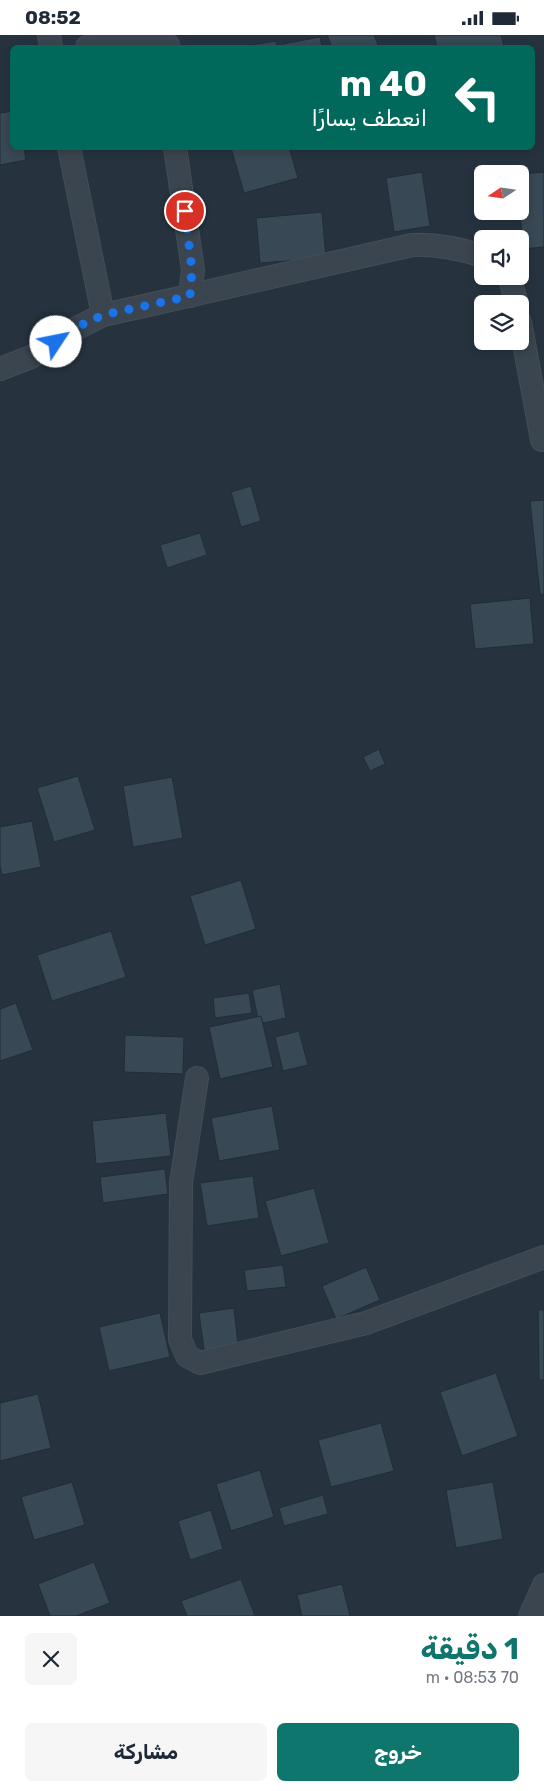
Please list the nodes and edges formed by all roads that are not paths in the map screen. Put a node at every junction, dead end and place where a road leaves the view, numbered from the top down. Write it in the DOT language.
graph roads {
  1 [pos="171,42"];
  2 [pos="99,45"];
  3 [pos="70,150"];
  4 [pos="175,150"];
  5 [pos="474,254"];
  6 [pos="190,296"];
  7 [pos="103,315"];
  8 [pos="525,350"];
  9 [pos="0,369"];
  10 [pos="542,440"];
  11 [pos="197,1078"];
  12 [pos="544,1257"];
  13 [pos="544,1585"];
  14 [pos="530,1616"];
  1 -- 2 [label="street"];
  3 -- 7 [label="street"];
  4 -- 6 [label="street"];
  5 -- 6 [label="street"];
  6 -- 7 [label="street"];
  7 -- 9 [label="street"];
  8 -- 10 [label="street"];
  11 -- 12 [label="street"];
  13 -- 14 [label="street"];
}
